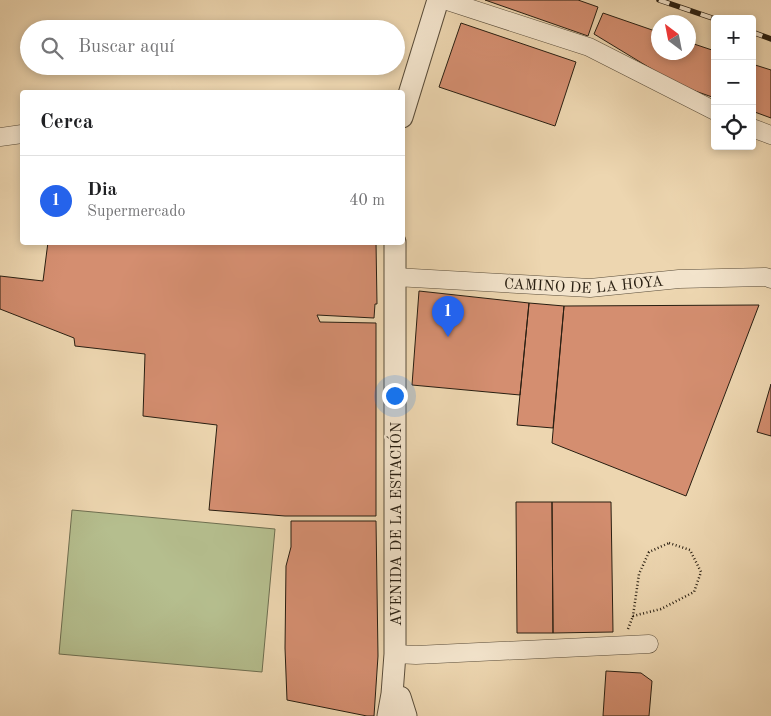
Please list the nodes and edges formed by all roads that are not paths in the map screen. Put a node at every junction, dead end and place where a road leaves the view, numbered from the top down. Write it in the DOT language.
graph roads {
  1 [pos="438,0"];
  2 [pos="444,0"];
  3 [pos="405,107"];
  4 [pos="711,109"];
  5 [pos="756,129"];
  6 [pos="20,134"];
  7 [pos="771,134"];
  8 [pos="0,137"];
  9 [pos="395,245"];
  10 [pos="394,277"];
  11 [pos="771,279"];
  12 [pos="648,644"];
  13 [pos="395,654"];
  14 [pos="392,694"];
  15 [pos="388,716"];
  16 [pos="406,716"];
  1 -- 3 [label="street"];
  2 -- 4 [label="street"];
  5 -- 7 [label="street"];
  6 -- 8 [label="street"];
  9 -- 10 [label="street, AVENIDA DE LA ESTACIÓN"];
  10 -- 11 [label="street, CAMINO DE LA HOYA"];
  10 -- 13 [label="street, AVENIDA DE LA ESTACIÓN"];
  12 -- 13 [label="street"];
  13 -- 14 [label="street, AVENIDA DE LA ESTACIÓN"];
  14 -- 15 [label="street, AVENIDA DE LA ESTACIÓN"];
  14 -- 16 [label="street"];
}
